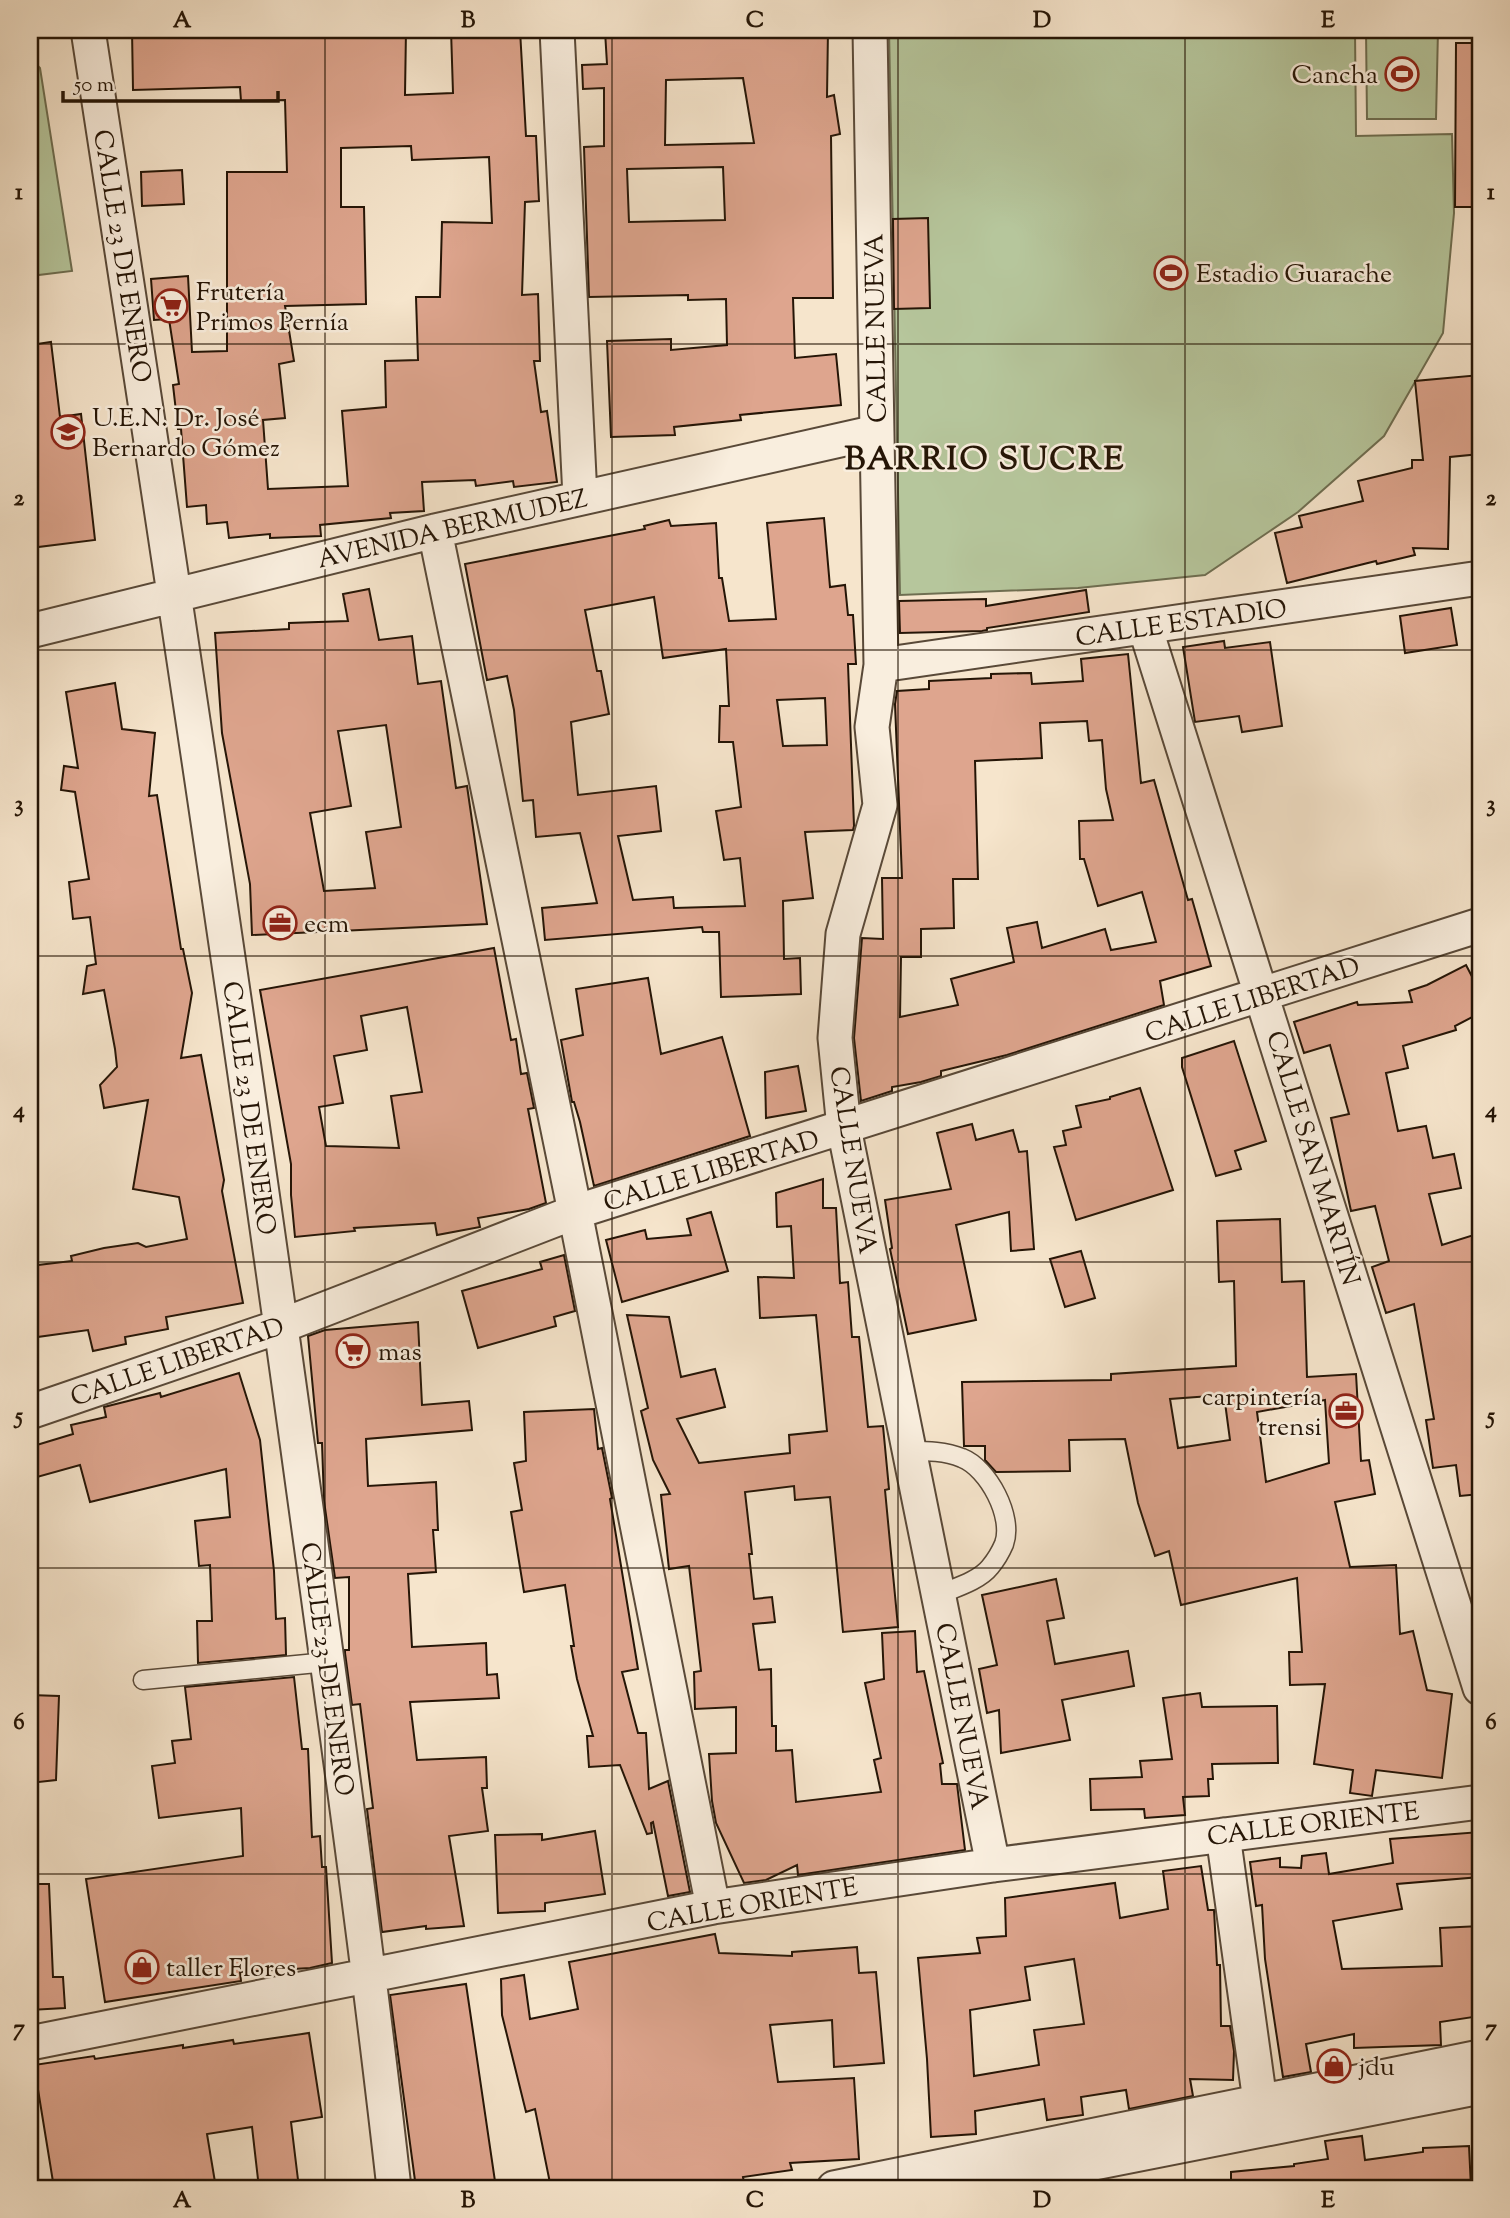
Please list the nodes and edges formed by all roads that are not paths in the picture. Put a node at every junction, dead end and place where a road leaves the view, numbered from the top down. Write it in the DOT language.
graph roads {
  1 [pos="88,30"];
  2 [pos="557,30"];
  3 [pos="870,30"];
  4 [pos="876,432"];
  5 [pos="580,497"];
  6 [pos="435,531"];
  7 [pos="1480,578"];
  8 [pos="175,595"];
  9 [pos="1146,627"];
  10 [pos="30,631"];
  11 [pos="881,666"];
  12 [pos="1480,925"];
  13 [pos="1263,996"];
  14 [pos="844,1128"];
  15 [pos="575,1212"];
  16 [pos="281,1326"];
  17 [pos="30,1412"];
  18 [pos="909,1451"];
  19 [pos="938,1595"];
  20 [pos="327,1662"];
  21 [pos="143,1680"];
  22 [pos="1480,1688"];
  23 [pos="1480,1802"];
  24 [pos="1223,1835"];
  25 [pos="993,1865"];
  26 [pos="713,1907"];
  27 [pos="370,1977"];
  28 [pos="30,2043"];
  29 [pos="1480,2057"];
  30 [pos="1480,2087"];
  31 [pos="1262,2115"];
  32 [pos="394,2188"];
  33 [pos="840,2188"];
  34 [pos="967,2188"];
  1 -- 8 [label="street, CALLE 23 DE ENERO"];
  2 -- 5 [label="street"];
  3 -- 4 [label="street, CALLE NUEVA"];
  4 -- 5 [label="street, AVENIDA BERMUDEZ"];
  4 -- 11 [label="street, CALLE NUEVA"];
  5 -- 6 [label="street, AVENIDA BERMUDEZ"];
  6 -- 8 [label="street, AVENIDA BERMUDEZ"];
  6 -- 15 [label="street"];
  7 -- 9 [label="street, CALLE ESTADIO"];
  8 -- 10 [label="street, AVENIDA BERMUDEZ"];
  8 -- 16 [label="street, CALLE 23 DE ENERO"];
  9 -- 11 [label="street, CALLE ESTADIO"];
  9 -- 13 [label="street, CALLE SAN MARTÍN"];
  11 -- 14 [label="street, CALLE NUEVA"];
  12 -- 13 [label="street, CALLE LIBERTAD"];
  13 -- 14 [label="street, CALLE LIBERTAD"];
  13 -- 22 [label="street, CALLE SAN MARTÍN"];
  14 -- 15 [label="street, CALLE LIBERTAD"];
  14 -- 18 [label="street, CALLE NUEVA"];
  15 -- 16 [label="street, CALLE LIBERTAD"];
  15 -- 26 [label="street"];
  16 -- 17 [label="street, CALLE LIBERTAD"];
  16 -- 20 [label="street, CALLE 23 DE ENERO"];
  18 -- 19 [label="street, CALLE NUEVA"];
  18 -- 19 [label="lane"];
  19 -- 25 [label="street, CALLE NUEVA"];
  20 -- 21 [label="lane"];
  20 -- 27 [label="street, CALLE 23 DE ENERO"];
  23 -- 24 [label="street, CALLE ORIENTE"];
  24 -- 25 [label="street, CALLE ORIENTE"];
  24 -- 31 [label="street"];
  25 -- 26 [label="street, CALLE ORIENTE"];
  26 -- 27 [label="street, CALLE ORIENTE"];
  27 -- 28 [label="street, CALLE ORIENTE"];
  27 -- 32 [label="street, CALLE 23 DE ENERO"];
  29 -- 31 [label="street"];
  30 -- 31 [label="street"];
  31 -- 33 [label="street"];
  31 -- 34 [label="street"];
}
